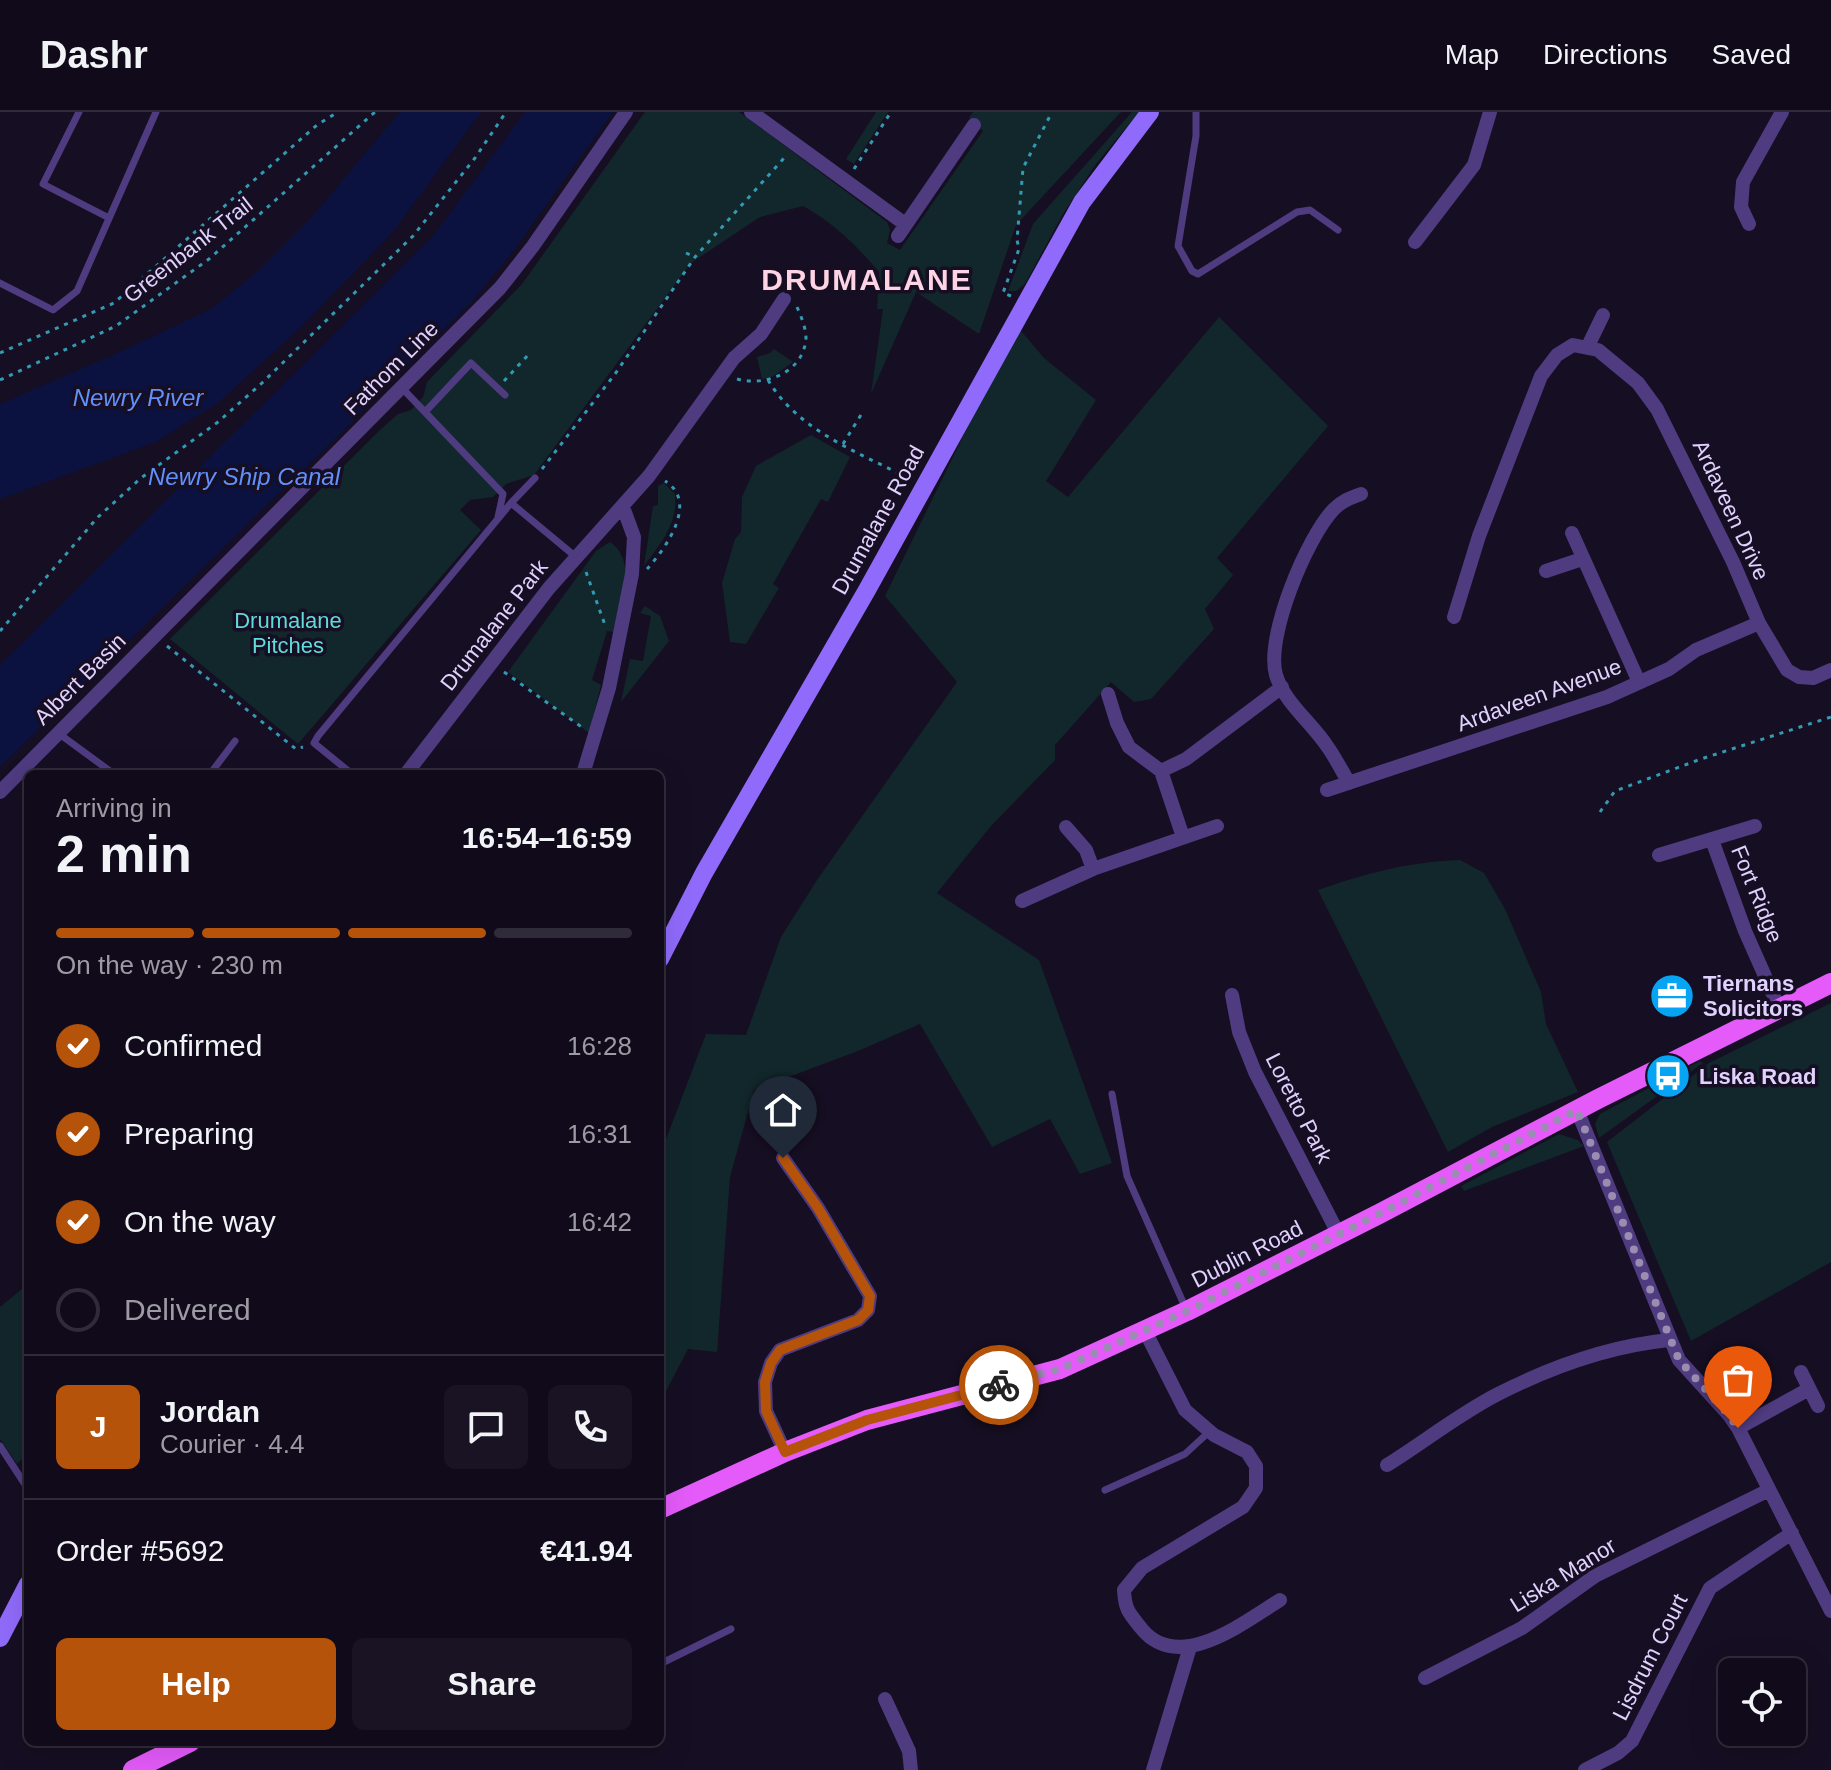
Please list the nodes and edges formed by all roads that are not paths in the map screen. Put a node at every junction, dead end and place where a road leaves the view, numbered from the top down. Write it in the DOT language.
graph roads {
  1 [pos="79,112"];
  2 [pos="156,112"];
  3 [pos="626,112"];
  4 [pos="751,112"];
  5 [pos="1150,112"];
  6 [pos="1196,112"];
  7 [pos="1490,112"];
  8 [pos="1782,112"];
  9 [pos="974,125"];
  10 [pos="109,218"];
  11 [pos="1749,224"];
  12 [pos="1338,230"];
  13 [pos="1415,242"];
  14 [pos="0,283"];
  15 [pos="784,299"];
  16 [pos="1603,315"];
  17 [pos="1588,346"];
  18 [pos="402,388"];
  19 [pos="505,395"];
  20 [pos="425,412"];
  21 [pos="535,478"];
  22 [pos="1361,494"];
  23 [pos="511,503"];
  24 [pos="623,507"];
  25 [pos="498,519"];
  26 [pos="1572,533"];
  27 [pos="576,557"];
  28 [pos="1582,559"];
  29 [pos="1546,571"];
  30 [pos="1454,617"];
  31 [pos="1759,623"];
  32 [pos="160,637"];
  33 [pos="1831,670"];
  34 [pos="1639,682"];
  35 [pos="1282,687"];
  36 [pos="1108,694"];
  37 [pos="58,733"];
  38 [pos="235,741"];
  39 [pos="109,770"];
  40 [pos="213,770"];
  41 [pos="347,770"];
  42 [pos="409,770"];
  43 [pos="584,770"];
  44 [pos="1161,771"];
  45 [pos="1349,783"];
  46 [pos="1327,790"];
  47 [pos="0,792"];
  48 [pos="1217,826"];
  49 [pos="1755,826"];
  50 [pos="1066,827"];
  51 [pos="1183,837"];
  52 [pos="1712,840"];
  53 [pos="1659,855"];
  54 [pos="1093,869"];
  55 [pos="1022,901"];
  56 [pos="664,951"];
  57 [pos="1831,983"];
  58 [pos="1232,995"];
  59 [pos="1780,1010"];
  60 [pos="1112,1094"];
  61 [pos="1577,1110"];
  62 [pos="783,1158"];
  63 [pos="1339,1235"];
  64 [pos="1187,1311"];
  65 [pos="1145,1331"];
  66 [pos="1669,1340"];
  67 [pos="1801,1372"];
  68 [pos="1809,1389"];
  69 [pos="1818,1406"];
  70 [pos="1738,1428"];
  71 [pos="1210,1431"];
  72 [pos="0,1446"];
  73 [pos="785,1452"];
  74 [pos="1387,1465"];
  75 [pos="24,1483"];
  76 [pos="1105,1490"];
  77 [pos="1769,1490"];
  78 [pos="664,1507"];
  79 [pos="1792,1533"];
  80 [pos="24,1592"];
  81 [pos="1280,1600"];
  82 [pos="1831,1611"];
  83 [pos="731,1629"];
  84 [pos="0,1638"];
  85 [pos="1190,1647"];
  86 [pos="664,1662"];
  87 [pos="1425,1678"];
  88 [pos="885,1699"];
  89 [pos="182,1746"];
  90 [pos="133,1770"];
  91 [pos="911,1770"];
  92 [pos="1153,1770"];
  93 [pos="1585,1770"];
  1 -- 10 [label="lane"];
  2 -- 10 [label="lane"];
  3 -- 18 [label="street, Fathom Line"];
  4 -- 9 [label="street"];
  5 -- 56 [label="main road, Drumalane Road"];
  6 -- 12 [label="lane"];
  7 -- 13 [label="street"];
  8 -- 11 [label="street"];
  10 -- 14 [label="lane"];
  15 -- 24 [label="street, Drumalane Park"];
  16 -- 17 [label="street"];
  17 -- 30 [label="street"];
  17 -- 31 [label="street, Ardaveen Drive"];
  18 -- 20 [label="lane"];
  18 -- 32 [label="street, Fathom Line"];
  19 -- 20 [label="lane"];
  20 -- 25 [label="lane"];
  21 -- 23 [label="lane"];
  22 -- 35 [label="street"];
  23 -- 25 [label="lane"];
  23 -- 27 [label="lane"];
  24 -- 27 [label="street, Drumalane Park"];
  24 -- 43 [label="street"];
  25 -- 41 [label="lane"];
  26 -- 28 [label="street"];
  27 -- 42 [label="street, Drumalane Park"];
  28 -- 29 [label="street"];
  28 -- 34 [label="street"];
  31 -- 33 [label="street, Ardaveen Drive"];
  31 -- 34 [label="street, Ardaveen Avenue"];
  32 -- 37 [label="street, Albert Basin"];
  34 -- 45 [label="street, Ardaveen Avenue"];
  35 -- 44 [label="street"];
  35 -- 45 [label="street"];
  36 -- 44 [label="street"];
  37 -- 39 [label="lane"];
  37 -- 47 [label="street, Albert Basin"];
  38 -- 40 [label="lane"];
  44 -- 51 [label="street"];
  45 -- 46 [label="street, Ardaveen Avenue"];
  48 -- 51 [label="street"];
  49 -- 52 [label="street, Fort Ridge"];
  50 -- 54 [label="street"];
  51 -- 54 [label="street"];
  52 -- 53 [label="street, Fort Ridge"];
  52 -- 59 [label="street, Fort Ridge"];
  54 -- 55 [label="street"];
  57 -- 59 [label="main road, Dublin Road"];
  58 -- 63 [label="street, Loretto Park"];
  59 -- 61 [label="main road, Dublin Road"];
  60 -- 64 [label="lane"];
  61 -- 63 [label="main road, Dublin Road"];
  61 -- 66 [label="street"];
  62 -- 73 [label="street"];
  63 -- 64 [label="main road, Dublin Road"];
  64 -- 65 [label="main road, Dublin Road"];
  65 -- 71 [label="street"];
  65 -- 73 [label="main road, Dublin Road"];
  66 -- 70 [label="street"];
  66 -- 74 [label="street"];
  67 -- 68 [label="street"];
  68 -- 69 [label="street"];
  68 -- 70 [label="street"];
  70 -- 77 [label="street"];
  71 -- 76 [label="lane"];
  71 -- 85 [label="street"];
  72 -- 75 [label="lane"];
  73 -- 78 [label="main road, Dublin Road"];
  77 -- 79 [label="street"];
  77 -- 87 [label="street, Liska Manor"];
  79 -- 82 [label="street"];
  79 -- 93 [label="street, Lisdrum Court"];
  80 -- 84 [label="main road"];
  81 -- 85 [label="street"];
  83 -- 86 [label="lane"];
  85 -- 92 [label="street"];
  88 -- 91 [label="street"];
  89 -- 90 [label="main road"];
}
